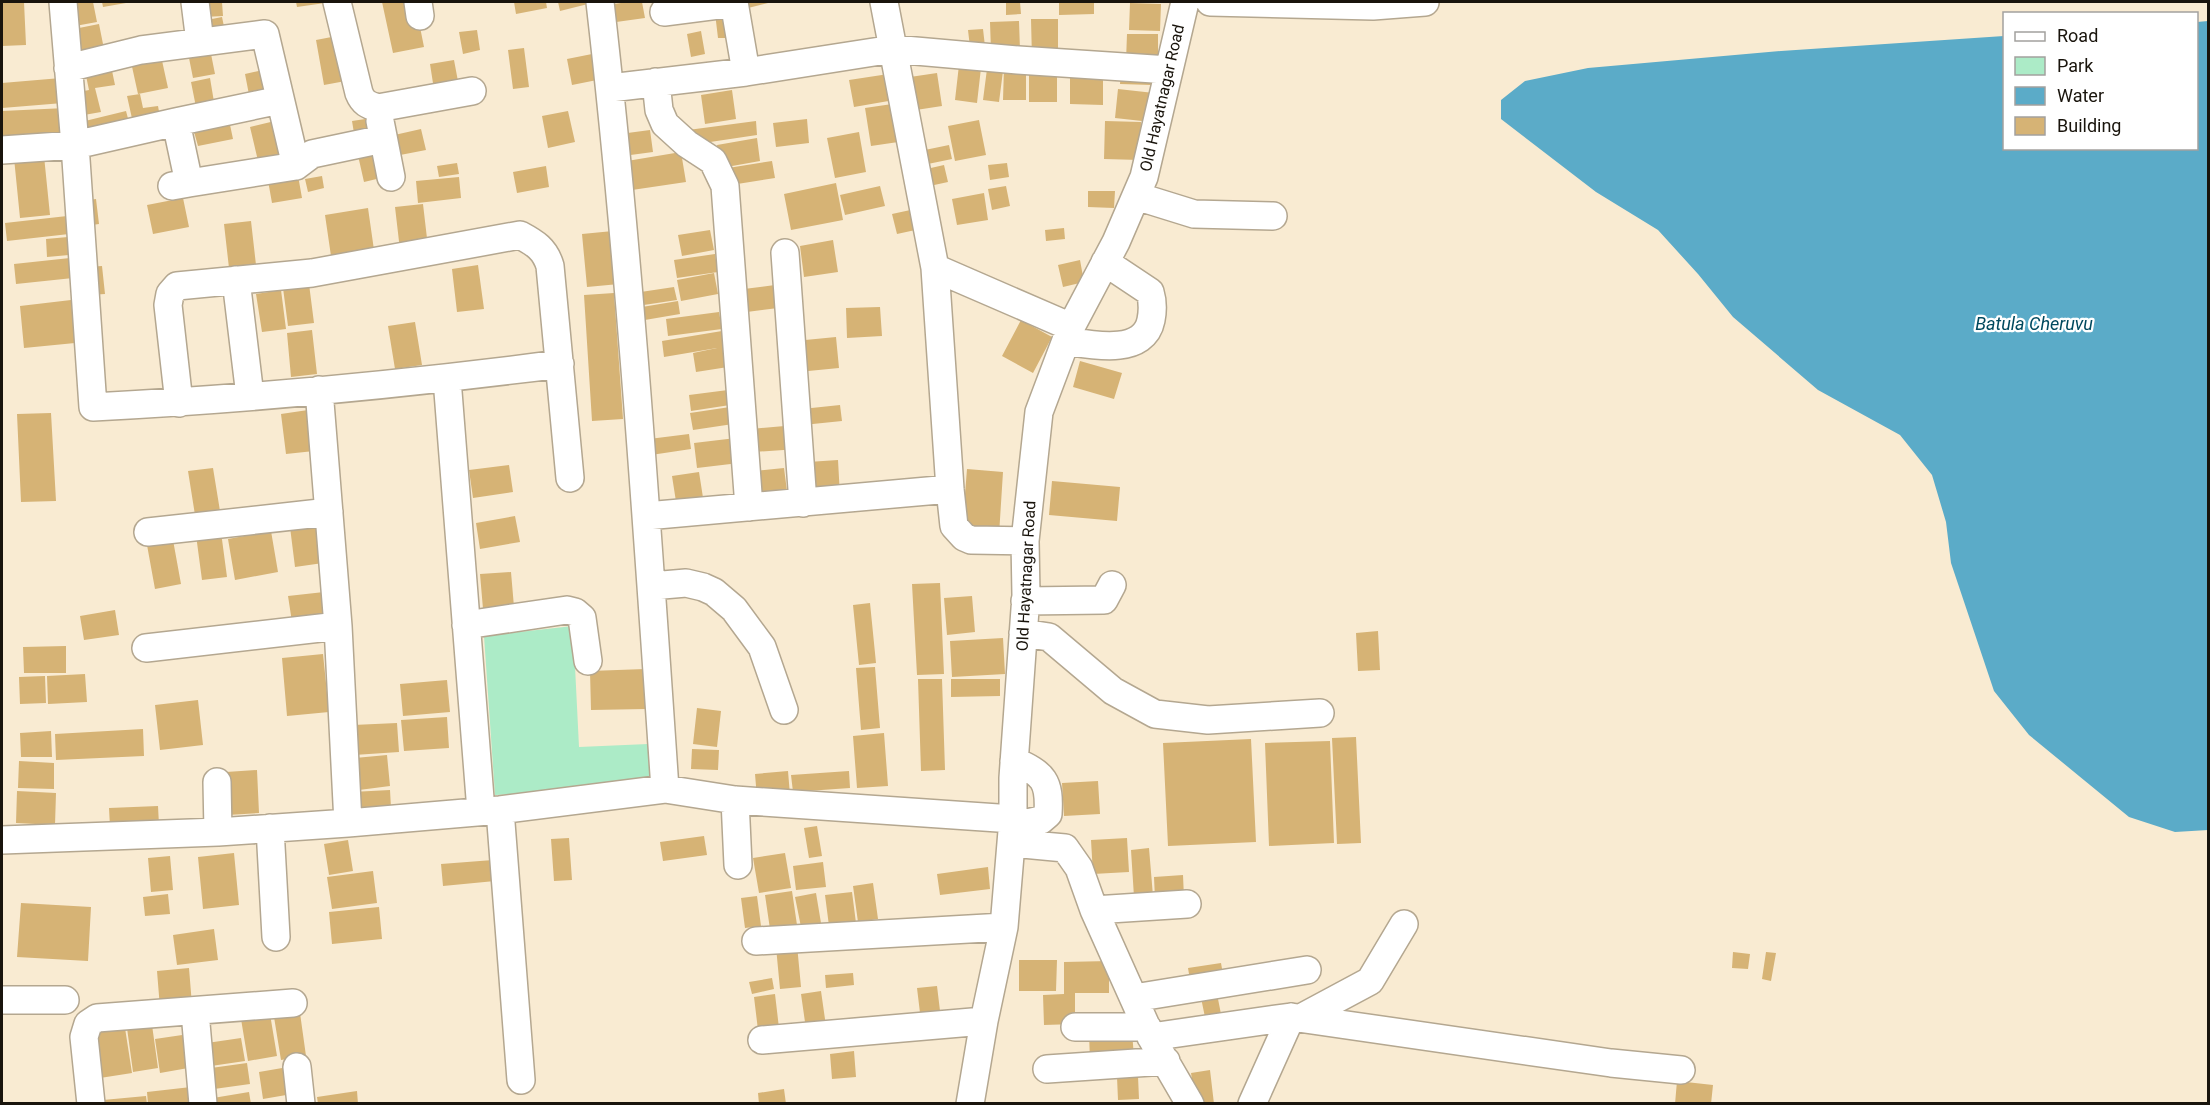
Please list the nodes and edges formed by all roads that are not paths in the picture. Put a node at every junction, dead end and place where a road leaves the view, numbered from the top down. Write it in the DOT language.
graph roads {
  1 [pos="63,2"];
  2 [pos="195,2"];
  3 [pos="337,2"];
  4 [pos="600,2"];
  5 [pos="734,2"];
  6 [pos="884,2"];
  7 [pos="1185,2"];
  8 [pos="1210,2"];
  9 [pos="1425,2"];
  10 [pos="692,4"];
  11 [pos="664,12"];
  12 [pos="200,42"];
  13 [pos="893,49"];
  14 [pos="69,68"];
  15 [pos="1169,70"];
  16 [pos="746,72"];
  17 [pos="656,82"];
  18 [pos="610,88"];
  19 [pos="472,91"];
  20 [pos="280,100"];
  21 [pos="378,108"];
  22 [pos="176,122"];
  23 [pos="383,139"];
  24 [pos="75,146"];
  25 [pos="2,150"];
  26 [pos="296,166"];
  27 [pos="391,177"];
  28 [pos="1136,196"];
  29 [pos="1273,216"];
  30 [pos="785,253"];
  31 [pos="1105,262"];
  32 [pos="935,268"];
  33 [pos="236,280"];
  34 [pos="1068,334"];
  35 [pos="560,364"];
  36 [pos="447,379"];
  37 [pos="319,390"];
  38 [pos="250,396"];
  39 [pos="179,403"];
  40 [pos="570,478"];
  41 [pos="950,489"];
  42 [pos="803,503"];
  43 [pos="749,507"];
  44 [pos="329,512"];
  45 [pos="646,516"];
  46 [pos="148,532"];
  47 [pos="1025,541"];
  48 [pos="1112,585"];
  49 [pos="651,586"];
  50 [pos="1025,601"];
  51 [pos="466,624"];
  52 [pos="338,626"];
  53 [pos="1023,633"];
  54 [pos="146,648"];
  55 [pos="588,661"];
  56 [pos="784,710"];
  57 [pos="1320,713"];
  58 [pos="1014,761"];
  59 [pos="217,782"];
  60 [pos="665,789"];
  61 [pos="735,800"];
  62 [pos="490,810"];
  63 [pos="348,823"];
  64 [pos="270,828"];
  65 [pos="1012,829"];
  66 [pos="218,832"];
  67 [pos="2,840"];
  68 [pos="738,865"];
  69 [pos="1187,904"];
  70 [pos="1094,910"];
  71 [pos="1404,924"];
  72 [pos="1004,927"];
  73 [pos="276,937"];
  74 [pos="756,941"];
  75 [pos="1307,970"];
  76 [pos="1134,998"];
  77 [pos="2,1000"];
  78 [pos="64,1000"];
  79 [pos="293,1003"];
  80 [pos="195,1012"];
  81 [pos="1302,1018"];
  82 [pos="984,1022"];
  83 [pos="1076,1027"];
  84 [pos="1149,1032"];
  85 [pos="762,1040"];
  86 [pos="1166,1061"];
  87 [pos="297,1067"];
  88 [pos="1047,1069"];
  89 [pos="1681,1070"];
  90 [pos="521,1080"];
  91 [pos="91,1104"];
  92 [pos="203,1104"];
  93 [pos="301,1104"];
  94 [pos="970,1104"];
  95 [pos="1190,1104"];
  96 [pos="1252,1104"];
  1 -- 14 [label="street"];
  2 -- 12 [label="street"];
  3 -- 21 [label="street"];
  4 -- 18 [label="street"];
  5 -- 10 [label="street"];
  5 -- 16 [label="street"];
  6 -- 13 [label="street"];
  7 -- 15 [label="street, Old Hayatnagar Road"];
  8 -- 9 [label="street"];
  10 -- 11 [label="street"];
  12 -- 14 [label="street"];
  12 -- 20 [label="street"];
  13 -- 15 [label="street"];
  13 -- 16 [label="street"];
  13 -- 32 [label="street"];
  14 -- 24 [label="street"];
  15 -- 28 [label="street, Old Hayatnagar Road"];
  16 -- 17 [label="street"];
  17 -- 18 [label="street"];
  17 -- 43 [label="street"];
  18 -- 45 [label="street"];
  19 -- 21 [label="street"];
  20 -- 22 [label="street"];
  20 -- 26 [label="street"];
  21 -- 23 [label="street"];
  22 -- 24 [label="street"];
  22 -- 26 [label="street"];
  23 -- 26 [label="street"];
  23 -- 27 [label="street"];
  24 -- 25 [label="street"];
  24 -- 39 [label="street"];
  28 -- 29 [label="street"];
  28 -- 31 [label="street, Old Hayatnagar Road"];
  30 -- 42 [label="street"];
  31 -- 34 [label="street, Old Hayatnagar Road"];
  31 -- 34 [label="street"];
  32 -- 34 [label="street"];
  32 -- 41 [label="street"];
  33 -- 35 [label="street"];
  33 -- 38 [label="street"];
  33 -- 39 [label="street"];
  34 -- 47 [label="street, Old Hayatnagar Road"];
  35 -- 36 [label="street"];
  35 -- 40 [label="street"];
  36 -- 37 [label="street"];
  36 -- 51 [label="street"];
  37 -- 38 [label="street"];
  37 -- 44 [label="street"];
  38 -- 39 [label="street"];
  41 -- 42 [label="street"];
  41 -- 47 [label="street"];
  42 -- 43 [label="street"];
  43 -- 45 [label="street"];
  44 -- 46 [label="street"];
  44 -- 52 [label="street"];
  45 -- 49 [label="street"];
  47 -- 50 [label="street, Old Hayatnagar Road"];
  48 -- 50 [label="street"];
  49 -- 56 [label="street"];
  49 -- 60 [label="street"];
  50 -- 53 [label="street, Old Hayatnagar Road"];
  51 -- 55 [label="street"];
  51 -- 62 [label="street"];
  52 -- 54 [label="street"];
  52 -- 63 [label="street"];
  53 -- 57 [label="street"];
  53 -- 58 [label="street, Old Hayatnagar Road"];
  58 -- 65 [label="street, Old Hayatnagar Road"];
  58 -- 65 [label="street"];
  59 -- 66 [label="street"];
  60 -- 61 [label="street"];
  60 -- 62 [label="street"];
  61 -- 65 [label="street"];
  61 -- 68 [label="street"];
  62 -- 63 [label="street"];
  62 -- 90 [label="street"];
  63 -- 64 [label="street"];
  64 -- 66 [label="street"];
  64 -- 73 [label="street"];
  65 -- 70 [label="street"];
  65 -- 72 [label="street, Old Hayatnagar Road"];
  66 -- 67 [label="street"];
  69 -- 70 [label="street"];
  70 -- 76 [label="street"];
  71 -- 81 [label="street"];
  72 -- 74 [label="street"];
  72 -- 82 [label="street, Old Hayatnagar Road"];
  75 -- 76 [label="street"];
  76 -- 84 [label="street"];
  77 -- 78 [label="street"];
  79 -- 80 [label="street"];
  80 -- 91 [label="street"];
  80 -- 92 [label="street"];
  81 -- 84 [label="street"];
  81 -- 89 [label="street"];
  81 -- 96 [label="street"];
  82 -- 85 [label="street"];
  82 -- 94 [label="street, Old Hayatnagar Road"];
  83 -- 84 [label="street"];
  84 -- 86 [label="street"];
  86 -- 88 [label="street"];
  86 -- 95 [label="street"];
  87 -- 93 [label="street"];
}
